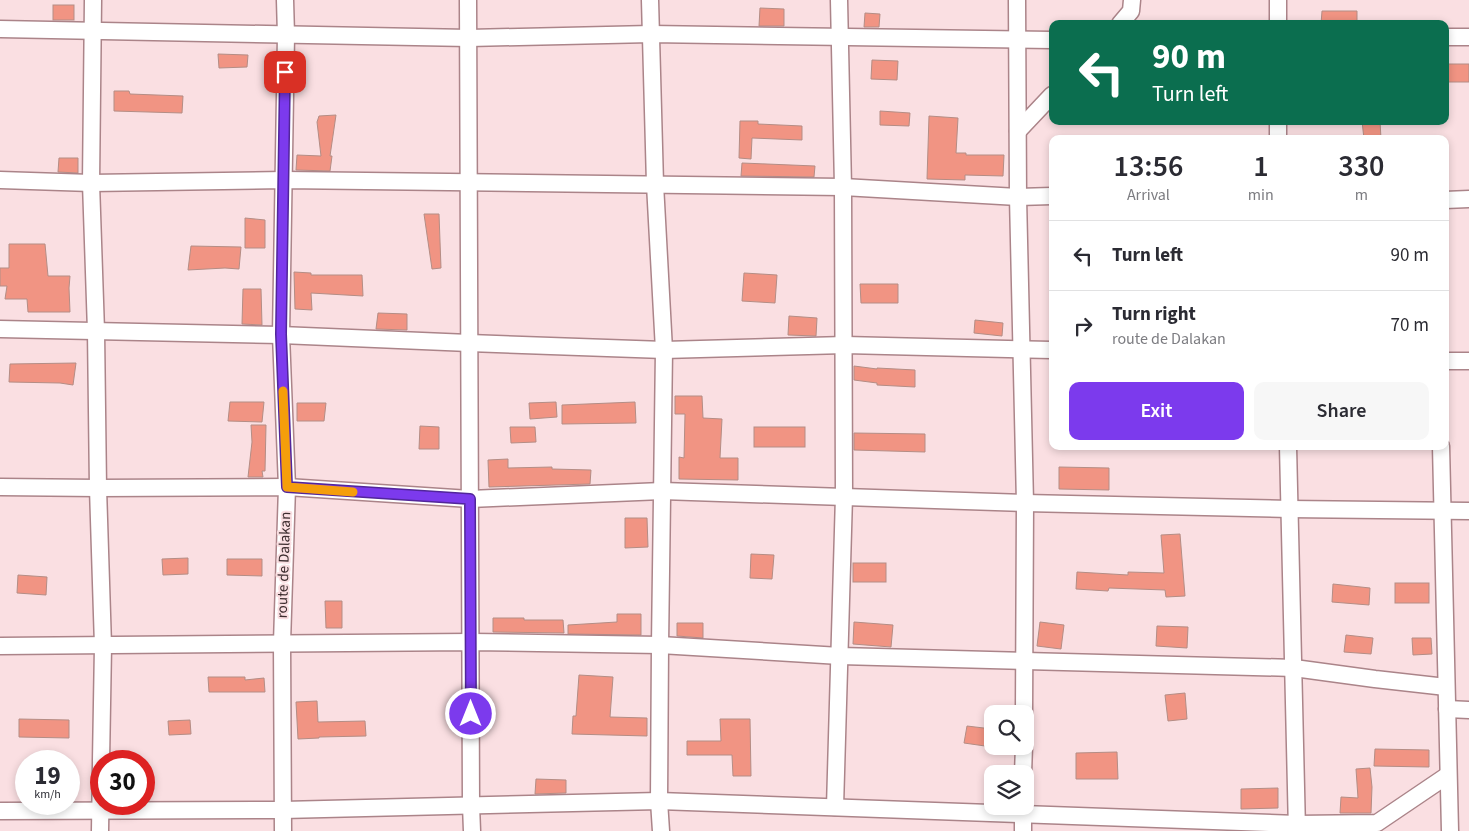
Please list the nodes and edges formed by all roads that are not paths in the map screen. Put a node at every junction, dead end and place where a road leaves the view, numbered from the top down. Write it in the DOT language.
graph roads {
  1 [pos="93,0"];
  2 [pos="285,0"];
  3 [pos="468,0"];
  4 [pos="650,0"];
  5 [pos="839,0"];
  6 [pos="1017,0"];
  7 [pos="1132,0"];
  8 [pos="1278,0"];
  9 [pos="1123,20"];
  10 [pos="1278,20"];
  11 [pos="0,29"];
  12 [pos="93,32"];
  13 [pos="651,34"];
  14 [pos="286,35"];
  15 [pos="839,37"];
  16 [pos="1449,37"];
  17 [pos="1469,37"];
  18 [pos="469,38"];
  19 [pos="1017,40"];
  20 [pos="1049,40"];
  21 [pos="1049,99"];
  22 [pos="1018,131"];
  23 [pos="0,180"];
  24 [pos="284,180"];
  25 [pos="469,182"];
  26 [pos="91,183"];
  27 [pos="655,184"];
  28 [pos="843,187"];
  29 [pos="1049,196"];
  30 [pos="1018,197"];
  31 [pos="1469,199"];
  32 [pos="1449,200"];
  33 [pos="0,330"];
  34 [pos="96,331"];
  35 [pos="281,334"];
  36 [pos="468,343"];
  37 [pos="844,345"];
  38 [pos="1022,349"];
  39 [pos="664,350"];
  40 [pos="1049,350"];
  41 [pos="1449,361"];
  42 [pos="1469,361"];
  43 [pos="1288,450"];
  44 [pos="1441,450"];
  45 [pos="0,487"];
  46 [pos="287,487"];
  47 [pos="98,488"];
  48 [pos="662,491"];
  49 [pos="844,496"];
  50 [pos="470,499"];
  51 [pos="1025,503"];
  52 [pos="1289,509"];
  53 [pos="1443,510"];
  54 [pos="1469,511"];
  55 [pos="470,642"];
  56 [pos="282,643"];
  57 [pos="660,644"];
  58 [pos="0,646"];
  59 [pos="103,646"];
  60 [pos="840,656"];
  61 [pos="1024,660"];
  62 [pos="1294,668"];
  63 [pos="1446,687"];
  64 [pos="1024,705"];
  65 [pos="1447,709"];
  66 [pos="1469,710"];
  67 [pos="101,750"];
  68 [pos="1448,774"];
  69 [pos="659,801"];
  70 [pos="471,805"];
  71 [pos="836,807"];
  72 [pos="984,809"];
  73 [pos="283,810"];
  74 [pos="0,811"];
  75 [pos="90,811"];
  76 [pos="155,811"];
  77 [pos="1034,811"];
  78 [pos="100,815"];
  79 [pos="1023,815"];
  80 [pos="1297,827"];
  81 [pos="100,831"];
  82 [pos="283,831"];
  83 [pos="472,831"];
  84 [pos="661,831"];
  85 [pos="1023,831"];
  86 [pos="1450,831"];
  1 -- 12 [label="street"];
  2 -- 14 [label="street, route de Dalakan"];
  3 -- 18 [label="street"];
  4 -- 13 [label="street"];
  5 -- 15 [label="street"];
  6 -- 19 [label="street"];
  7 -- 9 [label="street"];
  8 -- 10 [label="street"];
  11 -- 12 [label="street"];
  12 -- 14 [label="street"];
  12 -- 26 [label="street"];
  13 -- 15 [label="street"];
  13 -- 18 [label="street"];
  13 -- 27 [label="street"];
  14 -- 18 [label="street"];
  14 -- 24 [label="street, route de Dalakan"];
  15 -- 19 [label="street"];
  15 -- 28 [label="street"];
  16 -- 17 [label="street"];
  18 -- 25 [label="street"];
  19 -- 20 [label="street"];
  19 -- 22 [label="street"];
  21 -- 22 [label="street"];
  22 -- 30 [label="street"];
  23 -- 26 [label="street"];
  24 -- 25 [label="street"];
  24 -- 26 [label="street"];
  24 -- 35 [label="street, route de Dalakan"];
  25 -- 27 [label="street"];
  25 -- 36 [label="street"];
  26 -- 34 [label="street"];
  27 -- 28 [label="street"];
  27 -- 39 [label="street"];
  28 -- 30 [label="street"];
  28 -- 37 [label="street"];
  29 -- 30 [label="street"];
  30 -- 38 [label="street"];
  31 -- 32 [label="street"];
  33 -- 34 [label="street"];
  34 -- 35 [label="street"];
  34 -- 47 [label="street"];
  35 -- 36 [label="street"];
  35 -- 46 [label="street, route de Dalakan"];
  36 -- 39 [label="street"];
  36 -- 50 [label="street"];
  37 -- 38 [label="street"];
  37 -- 39 [label="street"];
  37 -- 49 [label="street"];
  38 -- 40 [label="street"];
  38 -- 51 [label="street"];
  39 -- 48 [label="street"];
  41 -- 42 [label="street"];
  43 -- 52 [label="street"];
  44 -- 53 [label="street"];
  45 -- 47 [label="street"];
  46 -- 47 [label="street"];
  46 -- 50 [label="street"];
  46 -- 56 [label="street, route de Dalakan"];
  47 -- 59 [label="street"];
  48 -- 49 [label="street"];
  48 -- 50 [label="street"];
  48 -- 57 [label="street"];
  49 -- 51 [label="street"];
  49 -- 60 [label="street"];
  50 -- 55 [label="street"];
  51 -- 52 [label="street"];
  51 -- 61 [label="street"];
  52 -- 53 [label="street"];
  52 -- 62 [label="street"];
  53 -- 54 [label="street"];
  53 -- 63 [label="street"];
  55 -- 56 [label="street"];
  55 -- 57 [label="street"];
  55 -- 70 [label="street"];
  56 -- 59 [label="street"];
  56 -- 73 [label="street, route de Dalakan"];
  57 -- 60 [label="street"];
  57 -- 69 [label="street"];
  58 -- 59 [label="street"];
  59 -- 67 [label="street"];
  60 -- 61 [label="street"];
  60 -- 71 [label="street"];
  61 -- 62 [label="street"];
  61 -- 64 [label="street"];
  62 -- 63 [label="street"];
  62 -- 80 [label="street"];
  63 -- 65 [label="street"];
  65 -- 66 [label="street"];
  65 -- 68 [label="street"];
  68 -- 80 [label="street"];
  68 -- 86 [label="street"];
  69 -- 70 [label="street"];
  69 -- 71 [label="street"];
  69 -- 84 [label="street"];
  70 -- 73 [label="street"];
  70 -- 83 [label="street"];
  71 -- 72 [label="street"];
  73 -- 76 [label="street"];
  73 -- 82 [label="street, route de Dalakan"];
  74 -- 75 [label="street"];
  77 -- 80 [label="street"];
  78 -- 81 [label="street"];
  79 -- 85 [label="street"];
}
